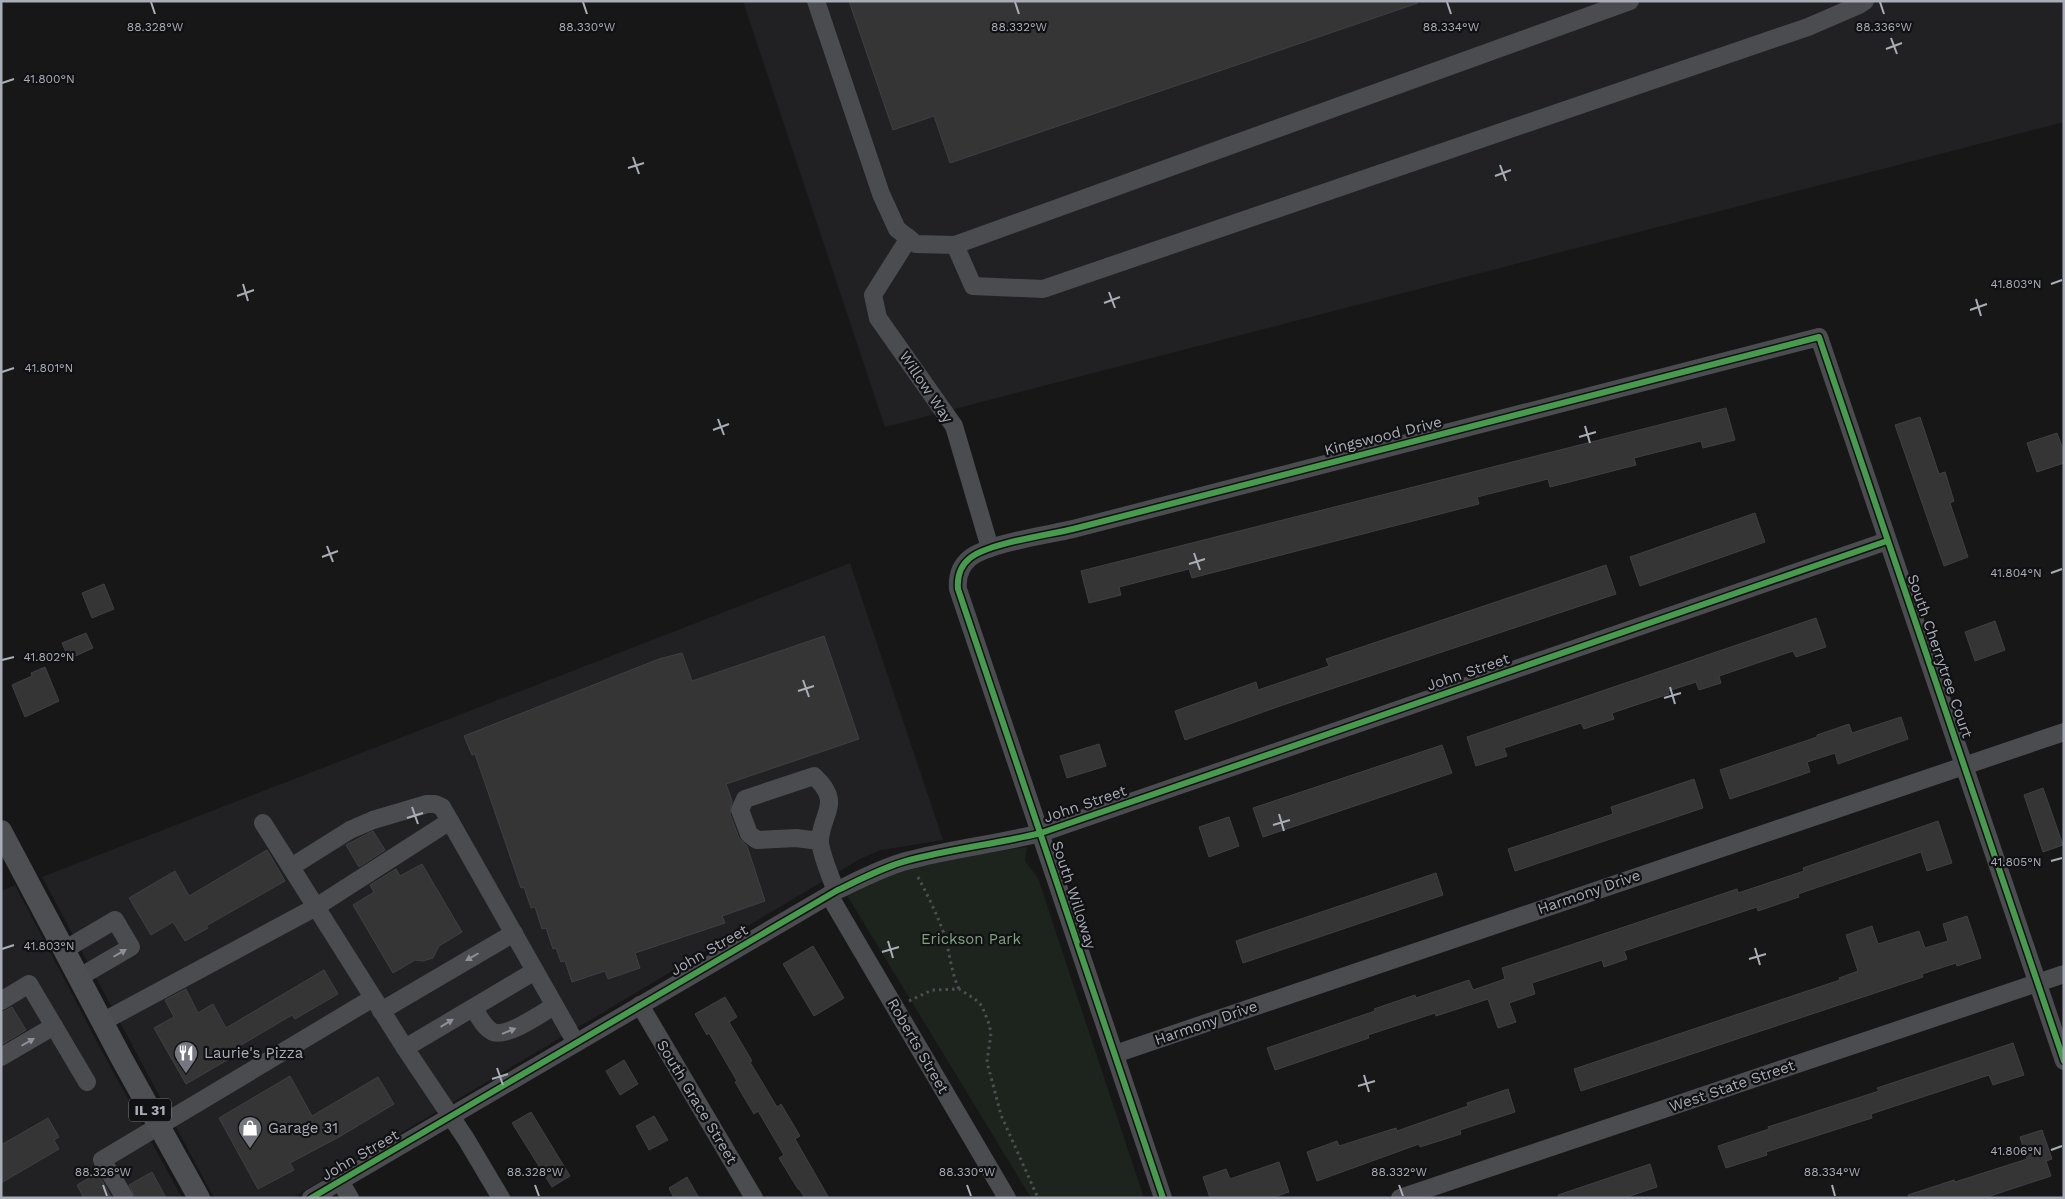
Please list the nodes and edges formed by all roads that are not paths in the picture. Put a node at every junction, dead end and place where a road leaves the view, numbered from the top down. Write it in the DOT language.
graph roads {
  1 [pos="816,1"];
  2 [pos="1630,1"];
  3 [pos="1864,1"];
  4 [pos="908,238"];
  5 [pos="955,245"];
  6 [pos="1819,337"];
  7 [pos="1887,541"];
  8 [pos="990,548"];
  9 [pos="960,570"];
  10 [pos="2064,732"];
  11 [pos="1964,765"];
  12 [pos="450,821"];
  13 [pos="263,823"];
  14 [pos="1,831"];
  15 [pos="1041,833"];
  16 [pos="819,841"];
  17 [pos="291,867"];
  18 [pos="832,893"];
  19 [pos="316,907"];
  20 [pos="514,933"];
  21 [pos="64,950"];
  22 [pos="535,971"];
  23 [pos="2064,974"];
  24 [pos="78,978"];
  25 [pos="2037,983"];
  26 [pos="1,1001"];
  27 [pos="377,1004"];
  28 [pos="640,1005"];
  29 [pos="554,1006"];
  30 [pos="473,1008"];
  31 [pos="102,1022"];
  32 [pos="54,1026"];
  33 [pos="576,1043"];
  34 [pos="405,1048"];
  35 [pos="1115,1054"];
  36 [pos="1,1057"];
  37 [pos="2064,1061"];
  38 [pos="87,1082"];
  39 [pos="451,1117"];
  40 [pos="158,1125"];
  41 [pos="340,1181"];
  42 [pos="125,1198"];
  43 [pos="199,1198"];
  44 [pos="311,1198"];
  45 [pos="350,1198"];
  46 [pos="501,1198"];
  47 [pos="754,1198"];
  48 [pos="1007,1198"];
  49 [pos="1163,1198"];
  50 [pos="1400,1198"];
  1 -- 4 [label="street"];
  2 -- 5 [label="street"];
  3 -- 5 [label="street"];
  4 -- 5 [label="street"];
  4 -- 8 [label="street, Willow Way"];
  6 -- 7 [label="street, South Cherrytree Court"];
  6 -- 8 [label="street, Kingswood Drive"];
  7 -- 11 [label="street, South Cherrytree Court"];
  7 -- 15 [label="street, John Street"];
  8 -- 9 [label="street, Kingswood Drive"];
  9 -- 15 [label="street, South Willoway"];
  10 -- 11 [label="street, Harmony Drive"];
  11 -- 25 [label="street, South Cherrytree Court"];
  11 -- 35 [label="street, Harmony Drive"];
  12 -- 17 [label="street"];
  12 -- 19 [label="street"];
  12 -- 20 [label="street"];
  13 -- 17 [label="street"];
  14 -- 21 [label="main road, IL 31"];
  15 -- 18 [label="street, John Street"];
  15 -- 35 [label="street, South Willoway"];
  16 -- 16 [label="street"];
  16 -- 18 [label="street, Roberts Street"];
  17 -- 19 [label="street"];
  18 -- 28 [label="street, John Street"];
  18 -- 48 [label="street, Roberts Street"];
  19 -- 27 [label="street"];
  19 -- 31 [label="street"];
  20 -- 22 [label="street"];
  20 -- 27 [label="street, one-way"];
  21 -- 24 [label="main road, IL 31"];
  24 -- 21 [label="street, one-way"];
  22 -- 29 [label="street"];
  22 -- 30 [label="street"];
  23 -- 25 [label="street, West State Street"];
  24 -- 31 [label="main road, IL 31"];
  25 -- 37 [label="street, South Cherrytree Court"];
  25 -- 50 [label="street, West State Street"];
  26 -- 32 [label="street"];
  27 -- 34 [label="street"];
  27 -- 40 [label="street"];
  28 -- 33 [label="street, John Street"];
  28 -- 47 [label="street, South Grace Street"];
  30 -- 29 [label="street, one-way"];
  29 -- 33 [label="street"];
  34 -- 30 [label="street, one-way"];
  31 -- 40 [label="main road, IL 31"];
  36 -- 32 [label="street, one-way"];
  32 -- 38 [label="street"];
  33 -- 39 [label="street, John Street"];
  34 -- 39 [label="street"];
  35 -- 49 [label="street, South Willoway"];
  39 -- 41 [label="street, John Street"];
  39 -- 46 [label="street"];
  40 -- 42 [label="street"];
  40 -- 43 [label="main road, IL 31"];
  41 -- 44 [label="street, John Street"];
  41 -- 45 [label="street"];
}
